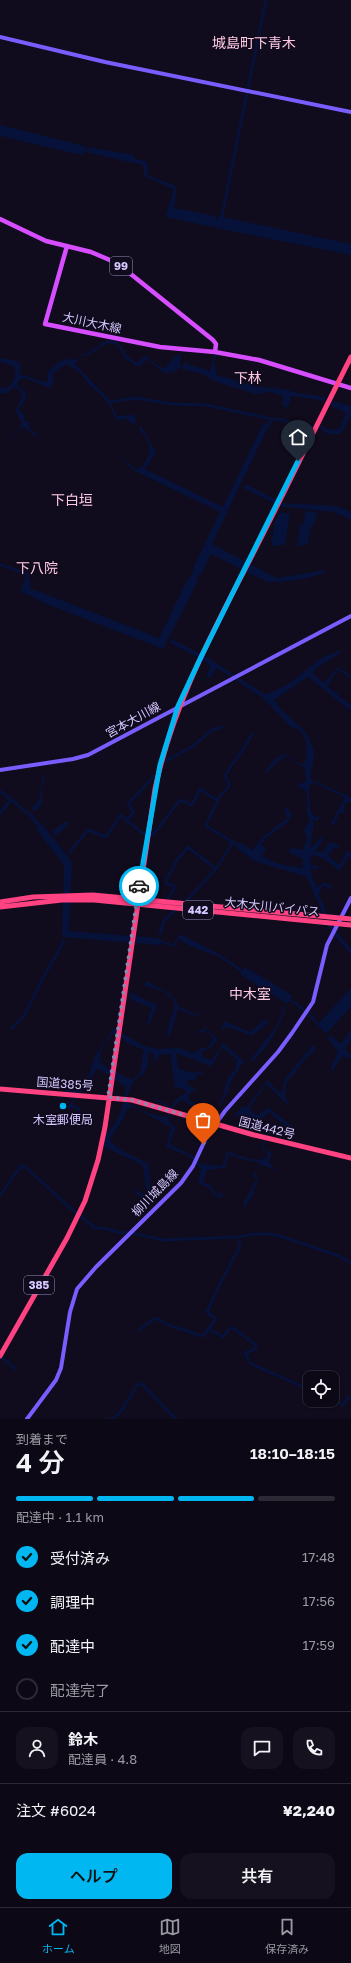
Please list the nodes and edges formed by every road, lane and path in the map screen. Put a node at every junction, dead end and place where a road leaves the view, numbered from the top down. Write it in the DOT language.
graph roads {
  1 [pos="0,37"];
  2 [pos="351,112"];
  3 [pos="0,219"];
  4 [pos="66,246"];
  5 [pos="215,352"];
  6 [pos="351,357"];
  7 [pos="338,383"];
  8 [pos="351,388"];
  9 [pos="351,616"];
  10 [pos="178,706"];
  11 [pos="0,770"];
  12 [pos="63,898"];
  13 [pos="351,898"];
  14 [pos="137,901"];
  15 [pos="0,902"];
  16 [pos="0,907"];
  17 [pos="341,918"];
  18 [pos="351,919"];
  19 [pos="351,925"];
  20 [pos="336,926"];
  21 [pos="0,1089"];
  22 [pos="108,1097"];
  23 [pos="215,1124"];
  24 [pos="351,1158"];
  25 [pos="1,1355"];
  26 [pos="27,1419"];
  1 -- 2 [label="main road"];
  3 -- 4 [label="main road, 99"];
  4 -- 5 [label="main road, 99"];
  4 -- 5 [label="main road, 大川大木線"];
  5 -- 7 [label="main road, 大川大木線"];
  6 -- 7 [label="highway, 国道385号 / 385"];
  7 -- 8 [label="main road, 大川大木線"];
  7 -- 10 [label="highway, 国道385号 / 385"];
  9 -- 10 [label="main road, 宮本大川線"];
  10 -- 11 [label="main road, 宮本大川線"];
  10 -- 14 [label="highway, 国道385号 / 385"];
  12 -- 14 [label="highway, 大木大川バイパス / 442"];
  12 -- 15 [label="highway, 大木大川バイパス / 442"];
  12 -- 16 [label="highway, 大木大川バイパス / 442"];
  13 -- 17 [label="main road, 柳川城島線"];
  14 -- 17 [label="highway, 大木大川バイパス / 442"];
  14 -- 20 [label="highway, 大木大川バイパス / 442"];
  14 -- 22 [label="highway, 国道385号 / 385"];
  17 -- 18 [label="highway, 大木大川バイパス / 442"];
  17 -- 20 [label="main road, 柳川城島線"];
  19 -- 20 [label="highway, 大木大川バイパス / 442"];
  20 -- 23 [label="main road, 柳川城島線"];
  21 -- 22 [label="highway, 国道385号"];
  22 -- 23 [label="highway, 国道442号"];
  22 -- 25 [label="highway, 385"];
  23 -- 24 [label="highway, 国道442号"];
  23 -- 26 [label="main road, 柳川城島線"];
}
